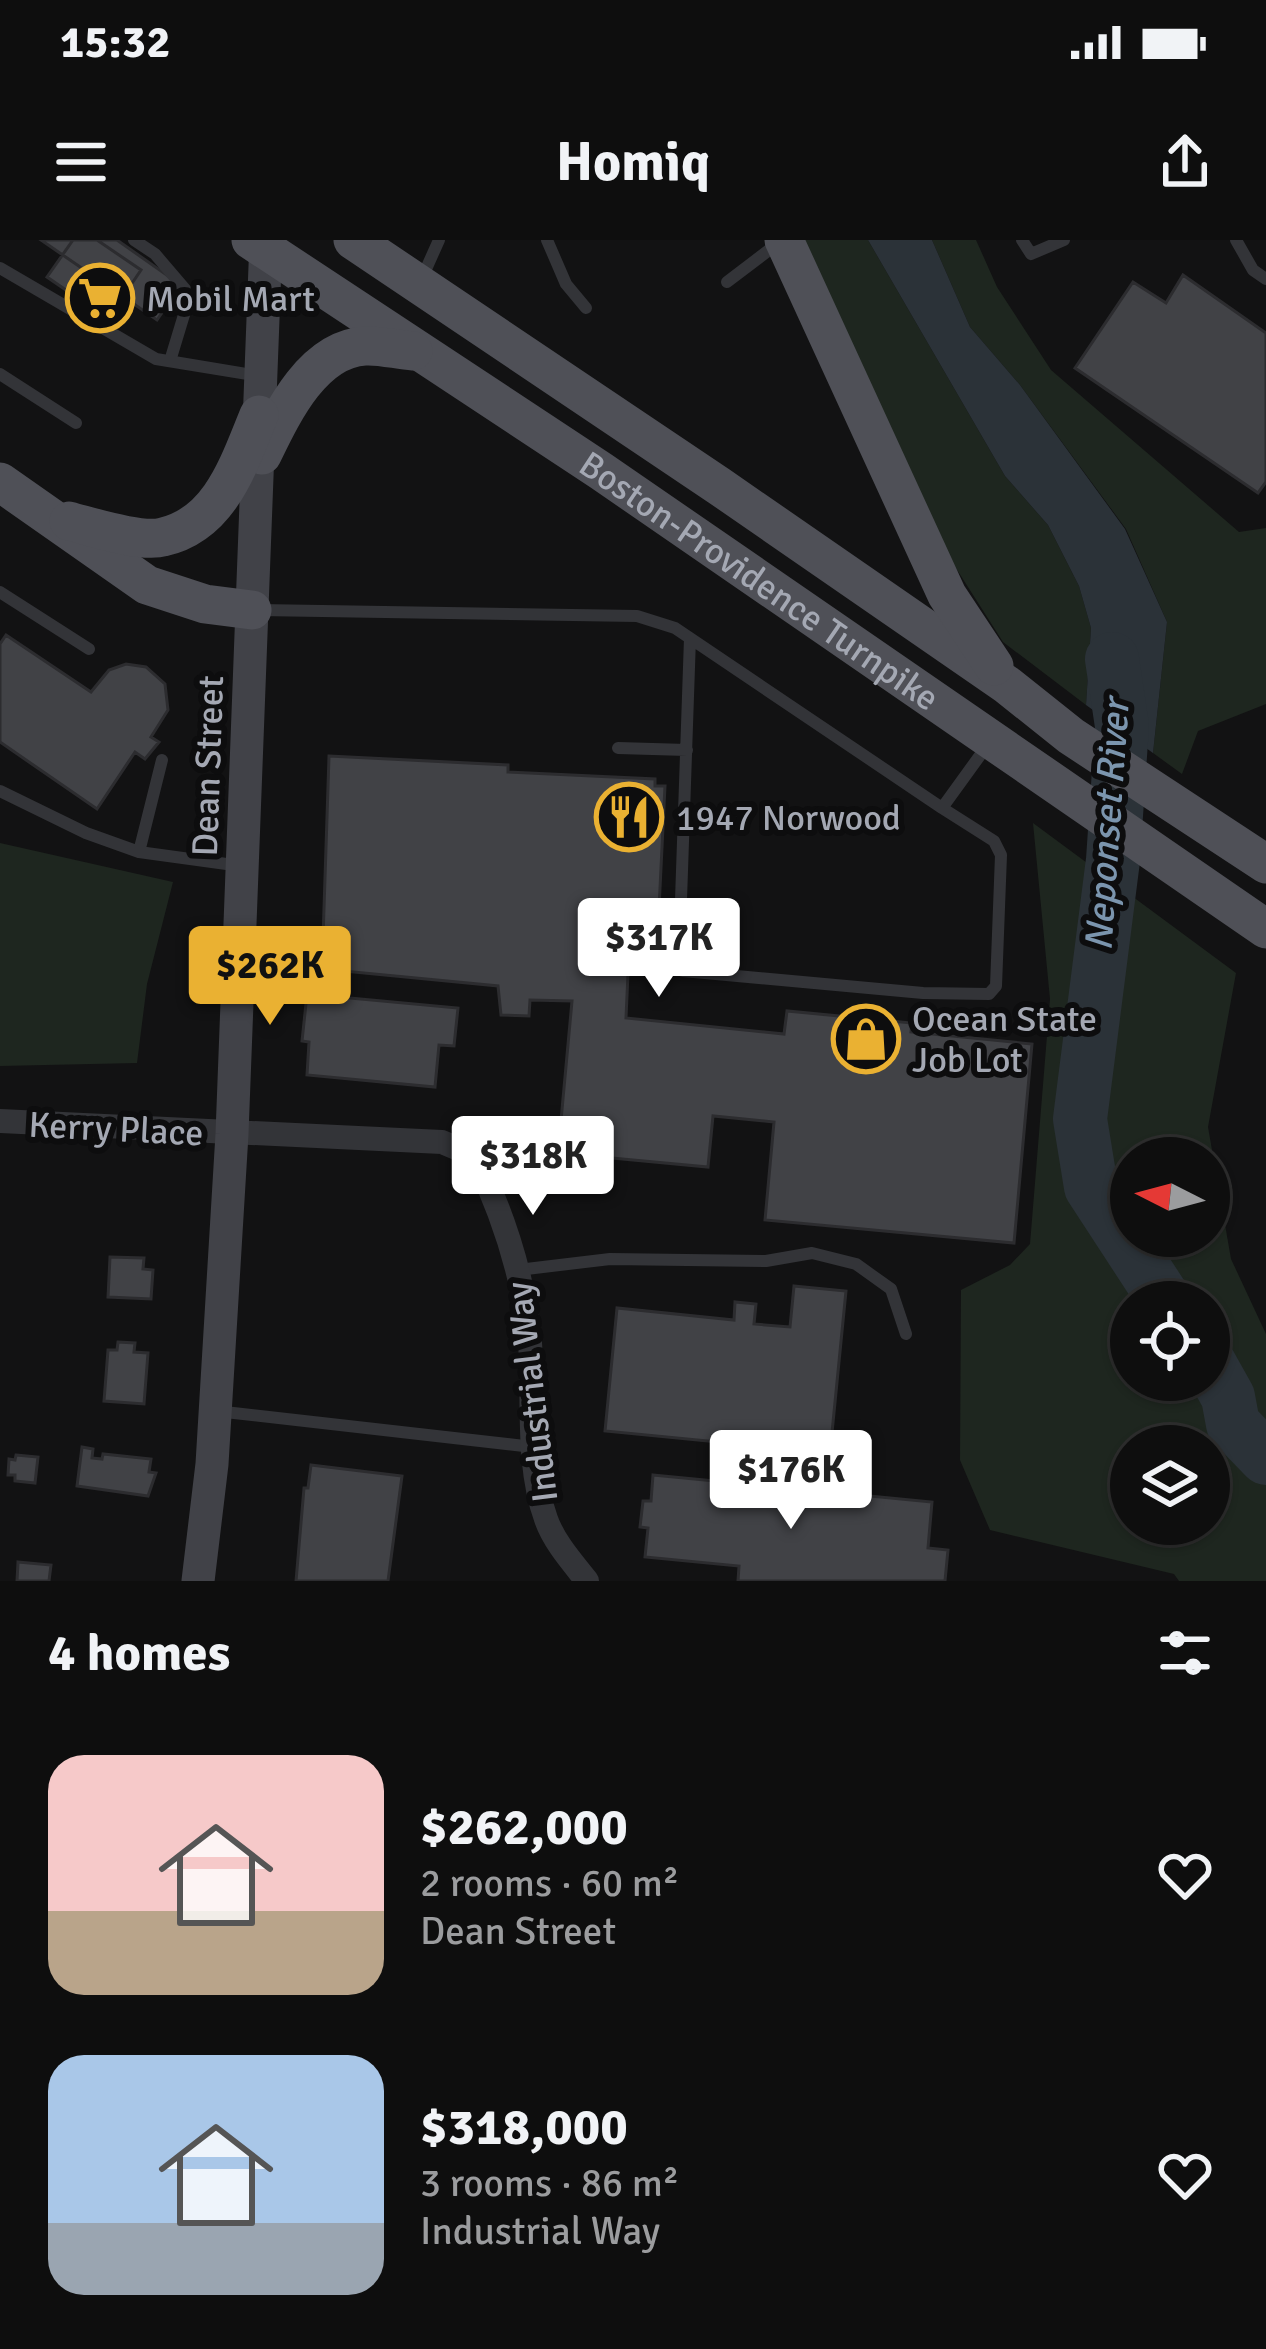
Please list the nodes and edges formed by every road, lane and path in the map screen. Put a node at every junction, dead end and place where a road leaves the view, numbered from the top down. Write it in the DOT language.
graph roads {
  1 [pos="134,240"];
  2 [pos="353,240"];
  3 [pos="439,240"];
  4 [pos="547,240"];
  5 [pos="783,240"];
  6 [pos="1022,240"];
  7 [pos="1064,240"];
  8 [pos="1236,240"];
  9 [pos="261,243"];
  10 [pos="0,268"];
  11 [pos="1266,279"];
  12 [pos="727,282"];
  13 [pos="419,284"];
  14 [pos="586,308"];
  15 [pos="420,352"];
  16 [pos="170,361"];
  17 [pos="0,374"];
  18 [pos="260,396"];
  19 [pos="76,423"];
  20 [pos="257,465"];
  21 [pos="0,482"];
  22 [pos="46,515"];
  23 [pos="0,592"];
  24 [pos="252,610"];
  25 [pos="690,638"];
  26 [pos="89,649"];
  27 [pos="1007,685"];
  28 [pos="990,741"];
  29 [pos="618,748"];
  30 [pos="687,750"];
  31 [pos="162,760"];
  32 [pos="0,791"];
  33 [pos="941,808"];
  34 [pos="139,852"];
  35 [pos="1266,865"];
  36 [pos="242,866"];
  37 [pos="1266,929"];
  38 [pos="0,1120"];
  39 [pos="232,1134"];
  40 [pos="517,1270"];
  41 [pos="906,1334"];
  42 [pos="215,1411"];
  43 [pos="533,1447"];
  44 [pos="198,1581"];
  45 [pos="587,1581"];
  1 -- 16 [label="lane"];
  2 -- 13 [label="main road, Boston-Providence Turnpike"];
  3 -- 13 [label="lane"];
  4 -- 14 [label="lane"];
  5 -- 12 [label="lane"];
  5 -- 27 [label="main road"];
  6 -- 7 [label="lane"];
  8 -- 11 [label="lane"];
  9 -- 15 [label="main road, Boston-Providence Turnpike"];
  9 -- 18 [label="main road, Dean Street"];
  10 -- 16 [label="lane"];
  13 -- 27 [label="main road, Boston-Providence Turnpike"];
  15 -- 20 [label="main road"];
  15 -- 28 [label="main road, Boston-Providence Turnpike"];
  16 -- 18 [label="lane"];
  17 -- 19 [label="lane"];
  18 -- 20 [label="main road, Dean Street"];
  18 -- 22 [label="main road"];
  20 -- 24 [label="main road, Dean Street"];
  21 -- 22 [label="main road"];
  22 -- 24 [label="main road"];
  23 -- 26 [label="lane"];
  24 -- 25 [label="lane"];
  24 -- 36 [label="main road, Dean Street"];
  25 -- 30 [label="lane"];
  25 -- 33 [label="lane"];
  27 -- 35 [label="main road, Boston-Providence Turnpike"];
  28 -- 33 [label="lane"];
  28 -- 37 [label="main road, Boston-Providence Turnpike"];
  29 -- 30 [label="lane"];
  30 -- 33 [label="lane"];
  31 -- 34 [label="lane"];
  32 -- 34 [label="lane"];
  34 -- 36 [label="lane"];
  36 -- 39 [label="main road, Dean Street"];
  38 -- 39 [label="street, Kerry Place"];
  39 -- 40 [label="street, Industrial Way"];
  39 -- 42 [label="main road, Dean Street"];
  40 -- 41 [label="lane"];
  40 -- 43 [label="street, Industrial Way"];
  42 -- 43 [label="lane"];
  42 -- 44 [label="main road, Dean Street"];
  43 -- 45 [label="street, Industrial Way"];
}
